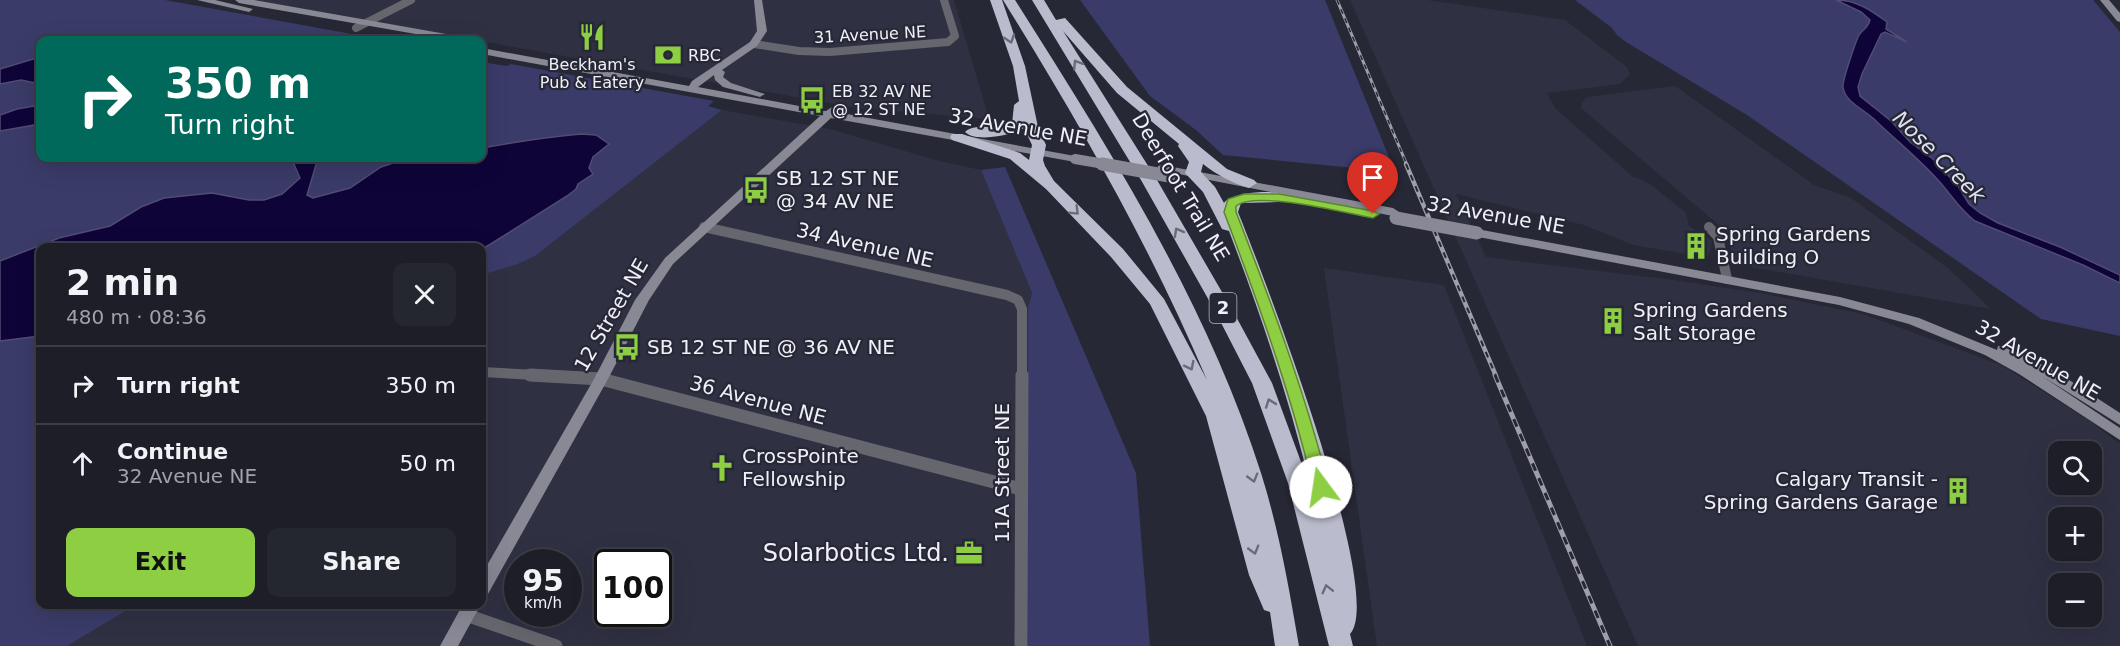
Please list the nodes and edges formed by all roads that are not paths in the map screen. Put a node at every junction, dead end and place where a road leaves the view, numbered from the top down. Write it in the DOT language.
graph roads {
  1 [pos="201,0"];
  2 [pos="239,0"];
  3 [pos="411,0"];
  4 [pos="758,0"];
  5 [pos="945,0"];
  6 [pos="996,0"];
  7 [pos="1010,0"];
  8 [pos="1038,0"];
  9 [pos="1043,0"];
  10 [pos="2104,0"];
  11 [pos="2120,19"];
  12 [pos="361,25"];
  13 [pos="408,36"];
  14 [pos="437,36"];
  15 [pos="754,44"];
  16 [pos="486,45"];
  17 [pos="486,52"];
  18 [pos="718,71"];
  19 [pos="1021,79"];
  20 [pos="677,80"];
  21 [pos="697,86"];
  22 [pos="760,94"];
  23 [pos="782,107"];
  24 [pos="831,111"];
  25 [pos="852,119"];
  26 [pos="811,129"];
  27 [pos="965,135"];
  28 [pos="1179,137"];
  29 [pos="1039,148"];
  30 [pos="1166,172"];
  31 [pos="1199,178"];
  32 [pos="1249,183"];
  33 [pos="1051,186"];
  34 [pos="1279,197"];
  35 [pos="1395,215"];
  36 [pos="704,227"];
  37 [pos="1709,227"];
  38 [pos="1726,275"];
  39 [pos="1262,295"];
  40 [pos="1018,300"];
  41 [pos="486,372"];
  42 [pos="601,379"];
  43 [pos="2120,420"];
  44 [pos="2120,435"];
  45 [pos="1021,489"];
  46 [pos="486,582"];
  47 [pos="469,610"];
  48 [pos="1286,644"];
  49 [pos="449,646"];
  50 [pos="556,646"];
  51 [pos="1021,646"];
  52 [pos="1342,646"];
  1 -- 12 [label="main road"];
  2 -- 12 [label="main road"];
  3 -- 12 [label="street"];
  4 -- 15 [label="main road"];
  5 -- 15 [label="street, 31 Avenue NE"];
  6 -- 19 [label="highway, one-way"];
  7 -- 48 [label="highway, 2, one-way"];
  52 -- 8 [label="highway, Deerfoot Trail NE / 2, one-way"];
  9 -- 28 [label="highway"];
  10 -- 11 [label="main road"];
  12 -- 13 [label="main road"];
  12 -- 14 [label="main road"];
  15 -- 18 [label="main road"];
  16 -- 20 [label="main road, 32 Avenue NE"];
  17 -- 21 [label="main road, 32 Avenue NE"];
  18 -- 20 [label="main road"];
  18 -- 21 [label="main road"];
  18 -- 22 [label="main road"];
  19 -- 27 [label="highway"];
  19 -- 29 [label="highway"];
  20 -- 21 [label="main road, 32 Avenue NE"];
  21 -- 22 [label="main road, 32 Avenue NE"];
  21 -- 23 [label="main road, 32 Avenue NE"];
  22 -- 24 [label="main road, 32 Avenue NE"];
  23 -- 24 [label="main road, 32 Avenue NE"];
  23 -- 26 [label="main road"];
  24 -- 25 [label="main road, 32 Avenue NE"];
  24 -- 26 [label="main road, 12 Street NE"];
  24 -- 27 [label="main road, 32 Avenue NE"];
  25 -- 26 [label="main road"];
  25 -- 27 [label="main road, 32 Avenue NE"];
  26 -- 36 [label="main road, 12 Street NE"];
  27 -- 29 [label="main road, 32 Avenue NE"];
  27 -- 29 [label="main road, 32 Avenue NE"];
  27 -- 33 [label="highway"];
  28 -- 31 [label="highway"];
  28 -- 32 [label="highway"];
  29 -- 30 [label="main road, 32 Avenue NE, bridge"];
  29 -- 33 [label="highway"];
  30 -- 31 [label="main road, 32 Avenue NE"];
  30 -- 31 [label="main road, 32 Avenue NE"];
  31 -- 32 [label="main road, 32 Avenue NE"];
  31 -- 34 [label="main road, 32 Avenue NE"];
  31 -- 39 [label="highway"];
  32 -- 35 [label="main road, 32 Avenue NE"];
  33 -- 48 [label="highway, one-way"];
  34 -- 35 [label="main road, 32 Avenue NE"];
  34 -- 39 [label="highway"];
  35 -- 38 [label="main road, 32 Avenue NE, bridge"];
  36 -- 40 [label="street, 34 Avenue NE"];
  36 -- 42 [label="main road, 12 Street NE"];
  37 -- 38 [label="street"];
  38 -- 43 [label="main road, 32 Avenue NE"];
  38 -- 44 [label="main road, 32 Avenue NE"];
  39 -- 52 [label="highway"];
  40 -- 45 [label="street, 11A Street NE"];
  41 -- 42 [label="street, 36 Avenue NE"];
  42 -- 45 [label="street, 36 Avenue NE"];
  42 -- 46 [label="main road, 12 Street NE"];
  45 -- 51 [label="street, 11A Street NE"];
  47 -- 49 [label="main road"];
  47 -- 50 [label="street"];
}
